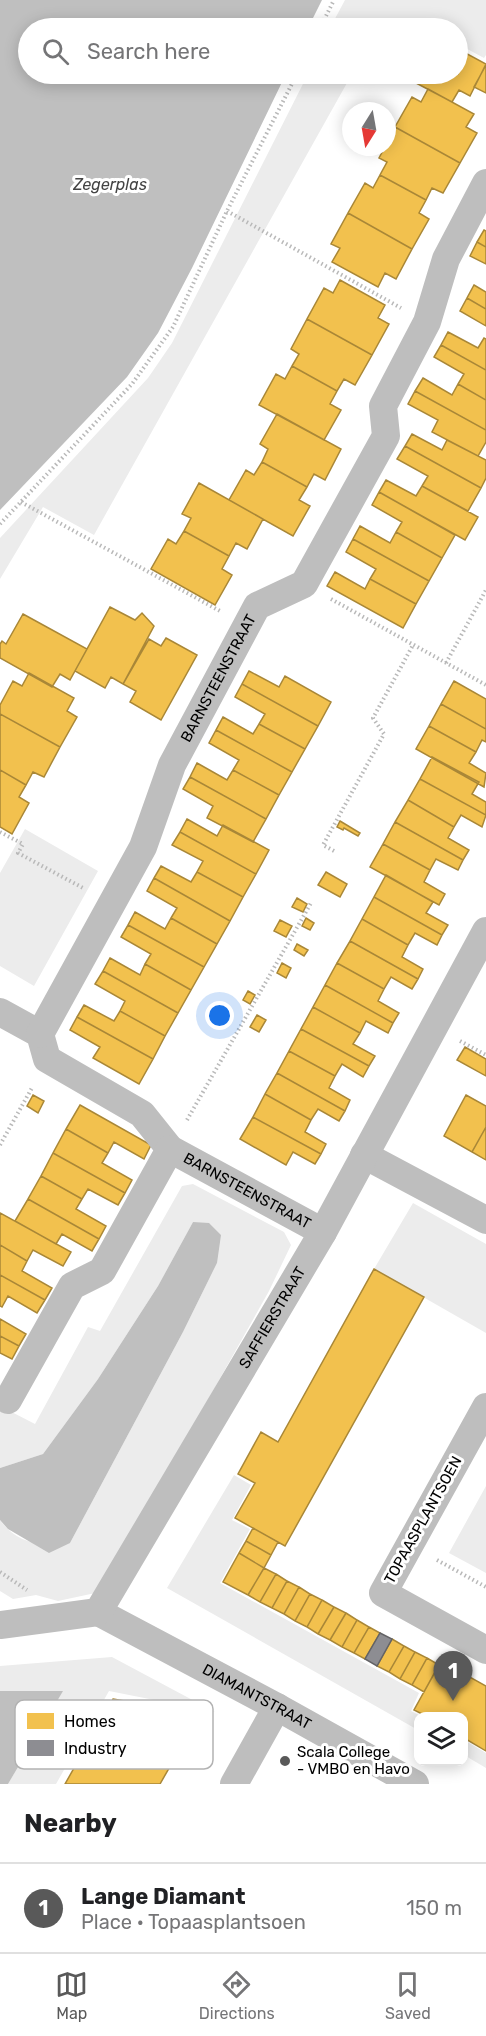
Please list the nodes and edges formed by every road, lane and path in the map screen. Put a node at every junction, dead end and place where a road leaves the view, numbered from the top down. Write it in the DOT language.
graph roads {
  1 [pos="334,0"];
  2 [pos="325,18"];
  3 [pos="292,84"];
  4 [pos="486,183"];
  5 [pos="227,211"];
  6 [pos="428,322"];
  7 [pos="21,502"];
  8 [pos="0,524"];
  9 [pos="304,584"];
  10 [pos="486,590"];
  11 [pos="247,625"];
  12 [pos="413,645"];
  13 [pos="446,663"];
  14 [pos="486,685"];
  15 [pos="0,832"];
  16 [pos="334,851"];
  17 [pos="112,903"];
  18 [pos="311,903"];
  19 [pos="486,931"];
  20 [pos="0,1012"];
  21 [pos="44,1047"];
  22 [pos="0,1145"];
  23 [pos="170,1149"];
  24 [pos="364,1155"];
  25 [pos="486,1220"];
  26 [pos="323,1232"];
  27 [pos="8,1400"];
  28 [pos="486,1407"];
  29 [pos="98,1612"];
  30 [pos="0,1625"];
  31 [pos="486,1650"];
  32 [pos="277,1707"];
  33 [pos="234,1784"];
  34 [pos="415,1784"];
  1 -- 2 [label="path"];
  3 -- 5 [label="path"];
  4 -- 6 [label="street"];
  5 -- 6 [label="path"];
  5 -- 7 [label="path"];
  6 -- 9 [label="street"];
  7 -- 8 [label="path"];
  7 -- 11 [label="path"];
  9 -- 11 [label="street, BARNSTEENSTRAAT"];
  9 -- 12 [label="path"];
  10 -- 13 [label="path"];
  11 -- 17 [label="street, BARNSTEENSTRAAT"];
  12 -- 13 [label="path"];
  12 -- 16 [label="path"];
  13 -- 14 [label="path"];
  15 -- 17 [label="path"];
  17 -- 21 [label="street, BARNSTEENSTRAAT"];
  18 -- 23 [label="path"];
  19 -- 24 [label="street, SAFFIERSTRAAT"];
  20 -- 21 [label="street, BARNSTEENSTRAAT"];
  21 -- 22 [label="path"];
  21 -- 23 [label="street, BARNSTEENSTRAAT"];
  23 -- 26 [label="street, BARNSTEENSTRAAT"];
  23 -- 27 [label="street, BARNSTEENSTRAAT"];
  24 -- 25 [label="street"];
  24 -- 26 [label="street, SAFFIERSTRAAT"];
  26 -- 29 [label="street, SAFFIERSTRAAT"];
  28 -- 31 [label="street, TOPAASPLANTSOEN"];
  29 -- 30 [label="street"];
  29 -- 32 [label="street, DIAMANTSTRAAT"];
  32 -- 33 [label="street"];
  32 -- 34 [label="street, DIAMANTSTRAAT"];
}
